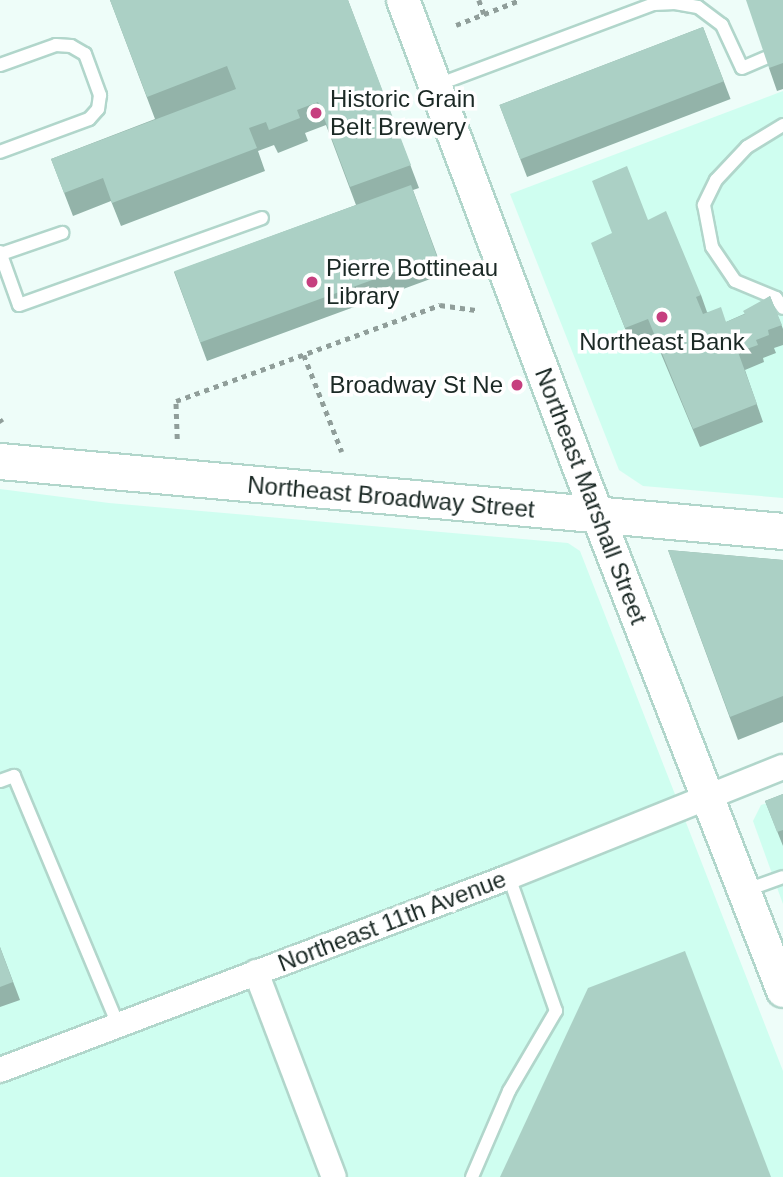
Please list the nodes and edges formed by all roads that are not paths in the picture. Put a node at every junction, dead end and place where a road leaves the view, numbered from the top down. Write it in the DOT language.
graph roads {
  1 [pos="403,0"];
  2 [pos="766,58"];
  3 [pos="0,65"];
  4 [pos="437,86"];
  5 [pos="783,125"];
  6 [pos="0,152"];
  7 [pos="262,218"];
  8 [pos="62,233"];
  9 [pos="0,253"];
  10 [pos="783,308"];
  11 [pos="0,461"];
  12 [pos="598,516"];
  13 [pos="783,531"];
  14 [pos="783,767"];
  15 [pos="0,781"];
  16 [pos="707,796"];
  17 [pos="509,877"];
  18 [pos="783,877"];
  19 [pos="744,891"];
  20 [pos="256,972"];
  21 [pos="783,991"];
  22 [pos="118,1025"];
  23 [pos="0,1070"];
  24 [pos="334,1177"];
  25 [pos="472,1177"];
  1 -- 4 [label="street, Northeast Marshall Street"];
  2 -- 4 [label="lane"];
  3 -- 6 [label="lane"];
  4 -- 12 [label="street, Northeast Marshall Street"];
  5 -- 10 [label="lane"];
  7 -- 9 [label="lane"];
  8 -- 9 [label="lane"];
  11 -- 12 [label="main road, Northeast Broadway Street"];
  12 -- 13 [label="main road, Northeast Broadway Street"];
  12 -- 16 [label="street, Northeast Marshall Street"];
  14 -- 16 [label="street, Northeast 11th Avenue"];
  15 -- 22 [label="lane"];
  16 -- 17 [label="street, Northeast 11th Avenue"];
  16 -- 19 [label="street, Northeast Marshall Street"];
  17 -- 20 [label="street, Northeast 11th Avenue"];
  17 -- 25 [label="lane"];
  18 -- 19 [label="lane"];
  19 -- 21 [label="street, Northeast Marshall Street"];
  20 -- 22 [label="street, Northeast 11th Avenue"];
  20 -- 24 [label="street"];
  22 -- 23 [label="street, Northeast 11th Avenue"];
}
